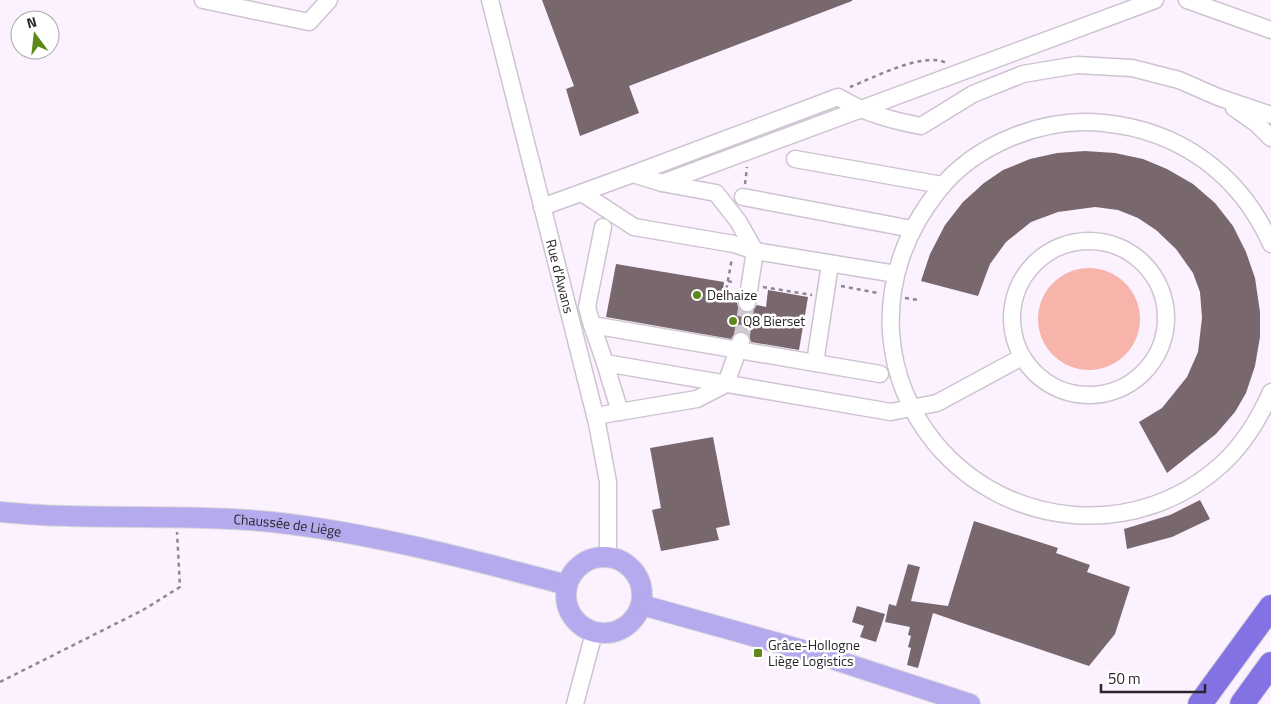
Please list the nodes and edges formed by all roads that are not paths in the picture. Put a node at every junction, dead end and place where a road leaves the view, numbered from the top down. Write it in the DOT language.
graph roads {
  1 [pos="202,0"];
  2 [pos="329,0"];
  3 [pos="490,0"];
  4 [pos="1155,0"];
  5 [pos="1186,0"];
  6 [pos="1271,30"];
  7 [pos="1218,97"];
  8 [pos="865,111"];
  9 [pos="1271,115"];
  10 [pos="1271,138"];
  11 [pos="795,160"];
  12 [pos="634,174"];
  13 [pos="662,183"];
  14 [pos="942,186"];
  15 [pos="683,187"];
  16 [pos="582,193"];
  17 [pos="742,197"];
  18 [pos="542,207"];
  19 [pos="602,227"];
  20 [pos="912,229"];
  21 [pos="1271,244"];
  22 [pos="755,251"];
  23 [pos="830,264"];
  24 [pos="896,274"];
  25 [pos="747,304"];
  26 [pos="592,325"];
  27 [pos="740,345"];
  28 [pos="1022,357"];
  29 [pos="605,363"];
  30 [pos="815,363"];
  31 [pos="880,374"];
  32 [pos="726,384"];
  33 [pos="1271,392"];
  34 [pos="911,408"];
  35 [pos="620,412"];
  36 [pos="595,416"];
  37 [pos="0,512"];
  38 [pos="608,557"];
  39 [pos="567,585"];
  40 [pos="642,605"];
  41 [pos="1271,607"];
  42 [pos="594,632"];
  43 [pos="1271,664"];
  44 [pos="575,704"];
  45 [pos="970,704"];
  46 [pos="1200,704"];
  47 [pos="1242,704"];
  1 -- 2 [label="street"];
  3 -- 18 [label="street, Rue d'Awans"];
  4 -- 8 [label="street"];
  5 -- 6 [label="street"];
  7 -- 8 [label="street"];
  7 -- 9 [label="street"];
  7 -- 10 [label="street"];
  8 -- 12 [label="street"];
  8 -- 13 [label="street"];
  8 -- 15 [label="street"];
  11 -- 14 [label="street"];
  12 -- 13 [label="street"];
  12 -- 16 [label="street"];
  13 -- 15 [label="street"];
  14 -- 20 [label="street"];
  14 -- 21 [label="street"];
  15 -- 22 [label="street"];
  16 -- 18 [label="street"];
  16 -- 22 [label="street"];
  17 -- 20 [label="street"];
  18 -- 36 [label="street, Rue d'Awans"];
  19 -- 26 [label="street"];
  20 -- 24 [label="street"];
  22 -- 23 [label="street"];
  22 -- 25 [label="street"];
  23 -- 24 [label="street"];
  23 -- 30 [label="street"];
  24 -- 34 [label="street"];
  26 -- 27 [label="street"];
  26 -- 29 [label="street"];
  27 -- 30 [label="street"];
  27 -- 32 [label="street"];
  28 -- 28 [label="street"];
  28 -- 34 [label="street"];
  29 -- 32 [label="street"];
  29 -- 35 [label="street"];
  30 -- 31 [label="street"];
  32 -- 34 [label="street"];
  32 -- 35 [label="street"];
  33 -- 34 [label="street"];
  35 -- 36 [label="street"];
  36 -- 38 [label="street, Rue d'Awans"];
  37 -- 39 [label="main road, Chaussée de Liège"];
  38 -- 39 [label="main road"];
  38 -- 40 [label="main road"];
  39 -- 42 [label="main road"];
  40 -- 42 [label="main road"];
  40 -- 45 [label="main road"];
  41 -- 46 [label="highway"];
  42 -- 44 [label="street"];
  43 -- 47 [label="highway"];
}
